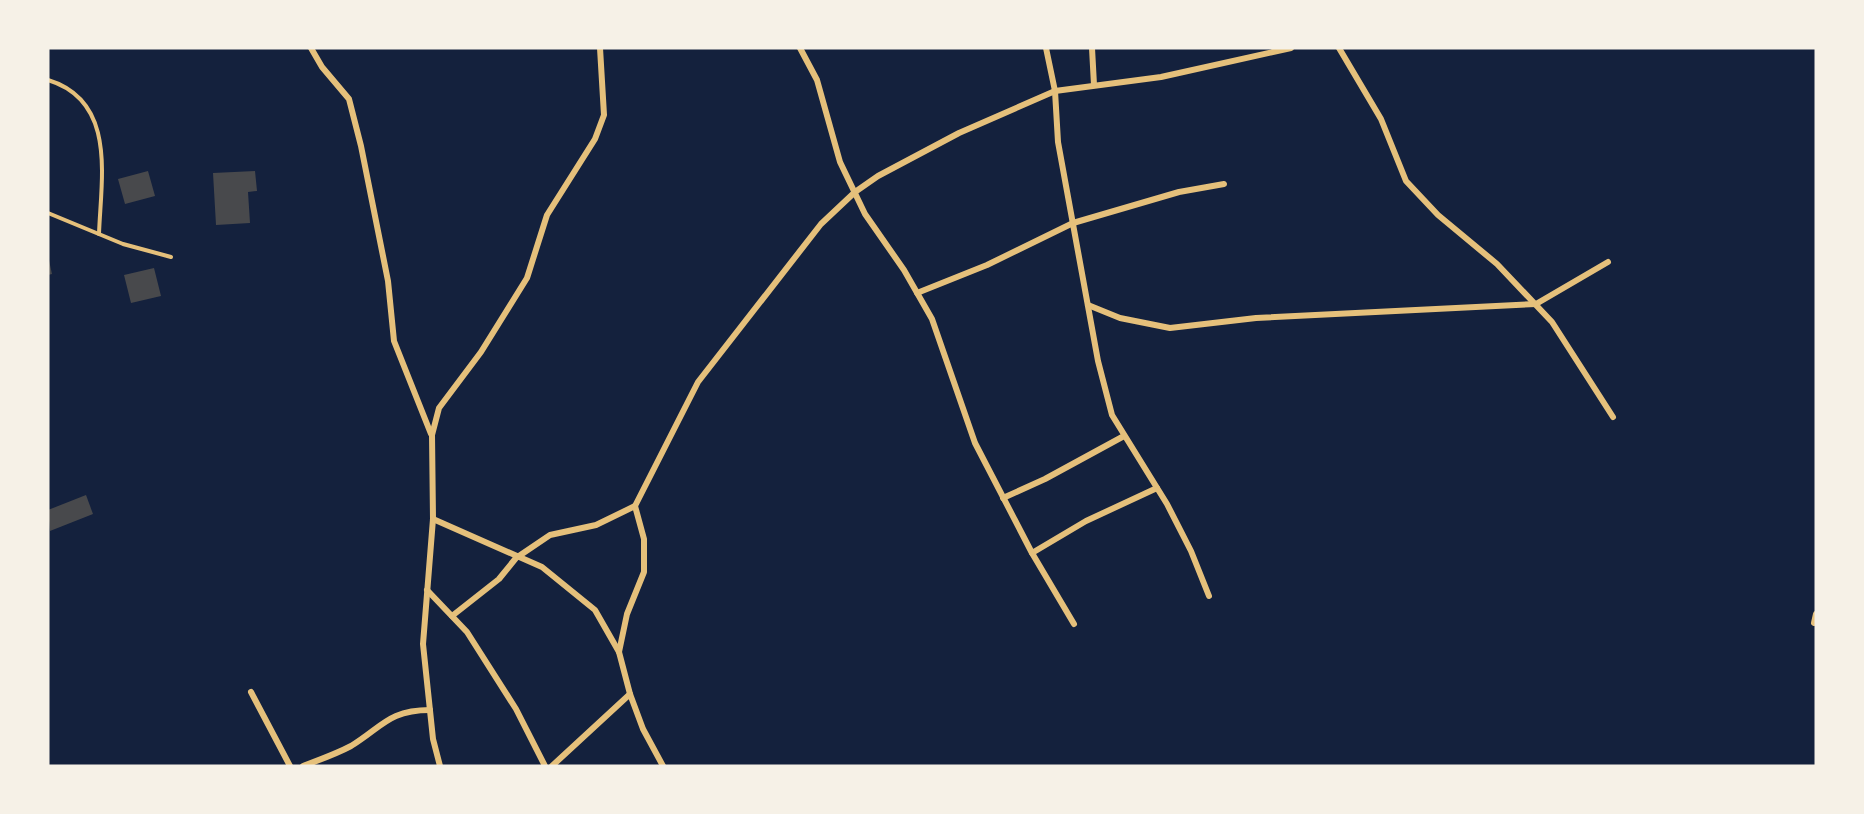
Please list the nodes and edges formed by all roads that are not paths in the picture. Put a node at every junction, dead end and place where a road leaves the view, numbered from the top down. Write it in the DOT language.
graph roads {
  1 [pos="311,48"];
  2 [pos="600,48"];
  3 [pos="800,48"];
  4 [pos="1046,48"];
  5 [pos="1092,48"];
  6 [pos="1291,48"];
  7 [pos="1339,48"];
  8 [pos="48,80"];
  9 [pos="1094,85"];
  10 [pos="1054,91"];
  11 [pos="1224,184"];
  12 [pos="855,192"];
  13 [pos="48,213"];
  14 [pos="1073,223"];
  15 [pos="99,234"];
  16 [pos="171,257"];
  17 [pos="1608,262"];
  18 [pos="917,293"];
  19 [pos="1088,304"];
  20 [pos="1536,304"];
  21 [pos="1613,417"];
  22 [pos="432,435"];
  23 [pos="1124,436"];
  24 [pos="1157,488"];
  25 [pos="1003,498"];
  26 [pos="635,506"];
  27 [pos="433,519"];
  28 [pos="1032,553"];
  29 [pos="516,558"];
  30 [pos="428,590"];
  31 [pos="1209,596"];
  32 [pos="1816,614"];
  33 [pos="452,616"];
  34 [pos="1814,623"];
  35 [pos="1074,624"];
  36 [pos="619,652"];
  37 [pos="252,692"];
  38 [pos="630,694"];
  39 [pos="430,710"];
  40 [pos="290,766"];
  41 [pos="303,766"];
  42 [pos="440,766"];
  43 [pos="545,766"];
  44 [pos="552,766"];
  45 [pos="663,766"];
  1 -- 22 [label="street"];
  2 -- 22 [label="street"];
  3 -- 12 [label="street"];
  4 -- 10 [label="street"];
  5 -- 9 [label="street"];
  6 -- 9 [label="street"];
  7 -- 20 [label="street"];
  8 -- 15 [label="lane"];
  9 -- 10 [label="street"];
  10 -- 12 [label="street"];
  10 -- 14 [label="street"];
  11 -- 14 [label="street"];
  12 -- 18 [label="street"];
  12 -- 26 [label="street"];
  13 -- 15 [label="lane"];
  14 -- 18 [label="street"];
  14 -- 19 [label="street"];
  15 -- 16 [label="lane"];
  17 -- 20 [label="street"];
  18 -- 25 [label="street"];
  19 -- 20 [label="street"];
  19 -- 23 [label="street"];
  20 -- 21 [label="street"];
  22 -- 27 [label="street"];
  23 -- 24 [label="street"];
  23 -- 25 [label="street"];
  24 -- 28 [label="street"];
  24 -- 31 [label="street"];
  25 -- 28 [label="street"];
  26 -- 29 [label="street"];
  26 -- 36 [label="street"];
  27 -- 29 [label="street"];
  27 -- 30 [label="street"];
  28 -- 35 [label="street"];
  29 -- 33 [label="street"];
  29 -- 36 [label="street"];
  30 -- 33 [label="street"];
  30 -- 39 [label="street"];
  32 -- 34 [label="street"];
  33 -- 43 [label="street"];
  36 -- 38 [label="street"];
  37 -- 40 [label="street"];
  38 -- 44 [label="street"];
  38 -- 45 [label="street"];
  39 -- 41 [label="street"];
  39 -- 42 [label="street"];
}
